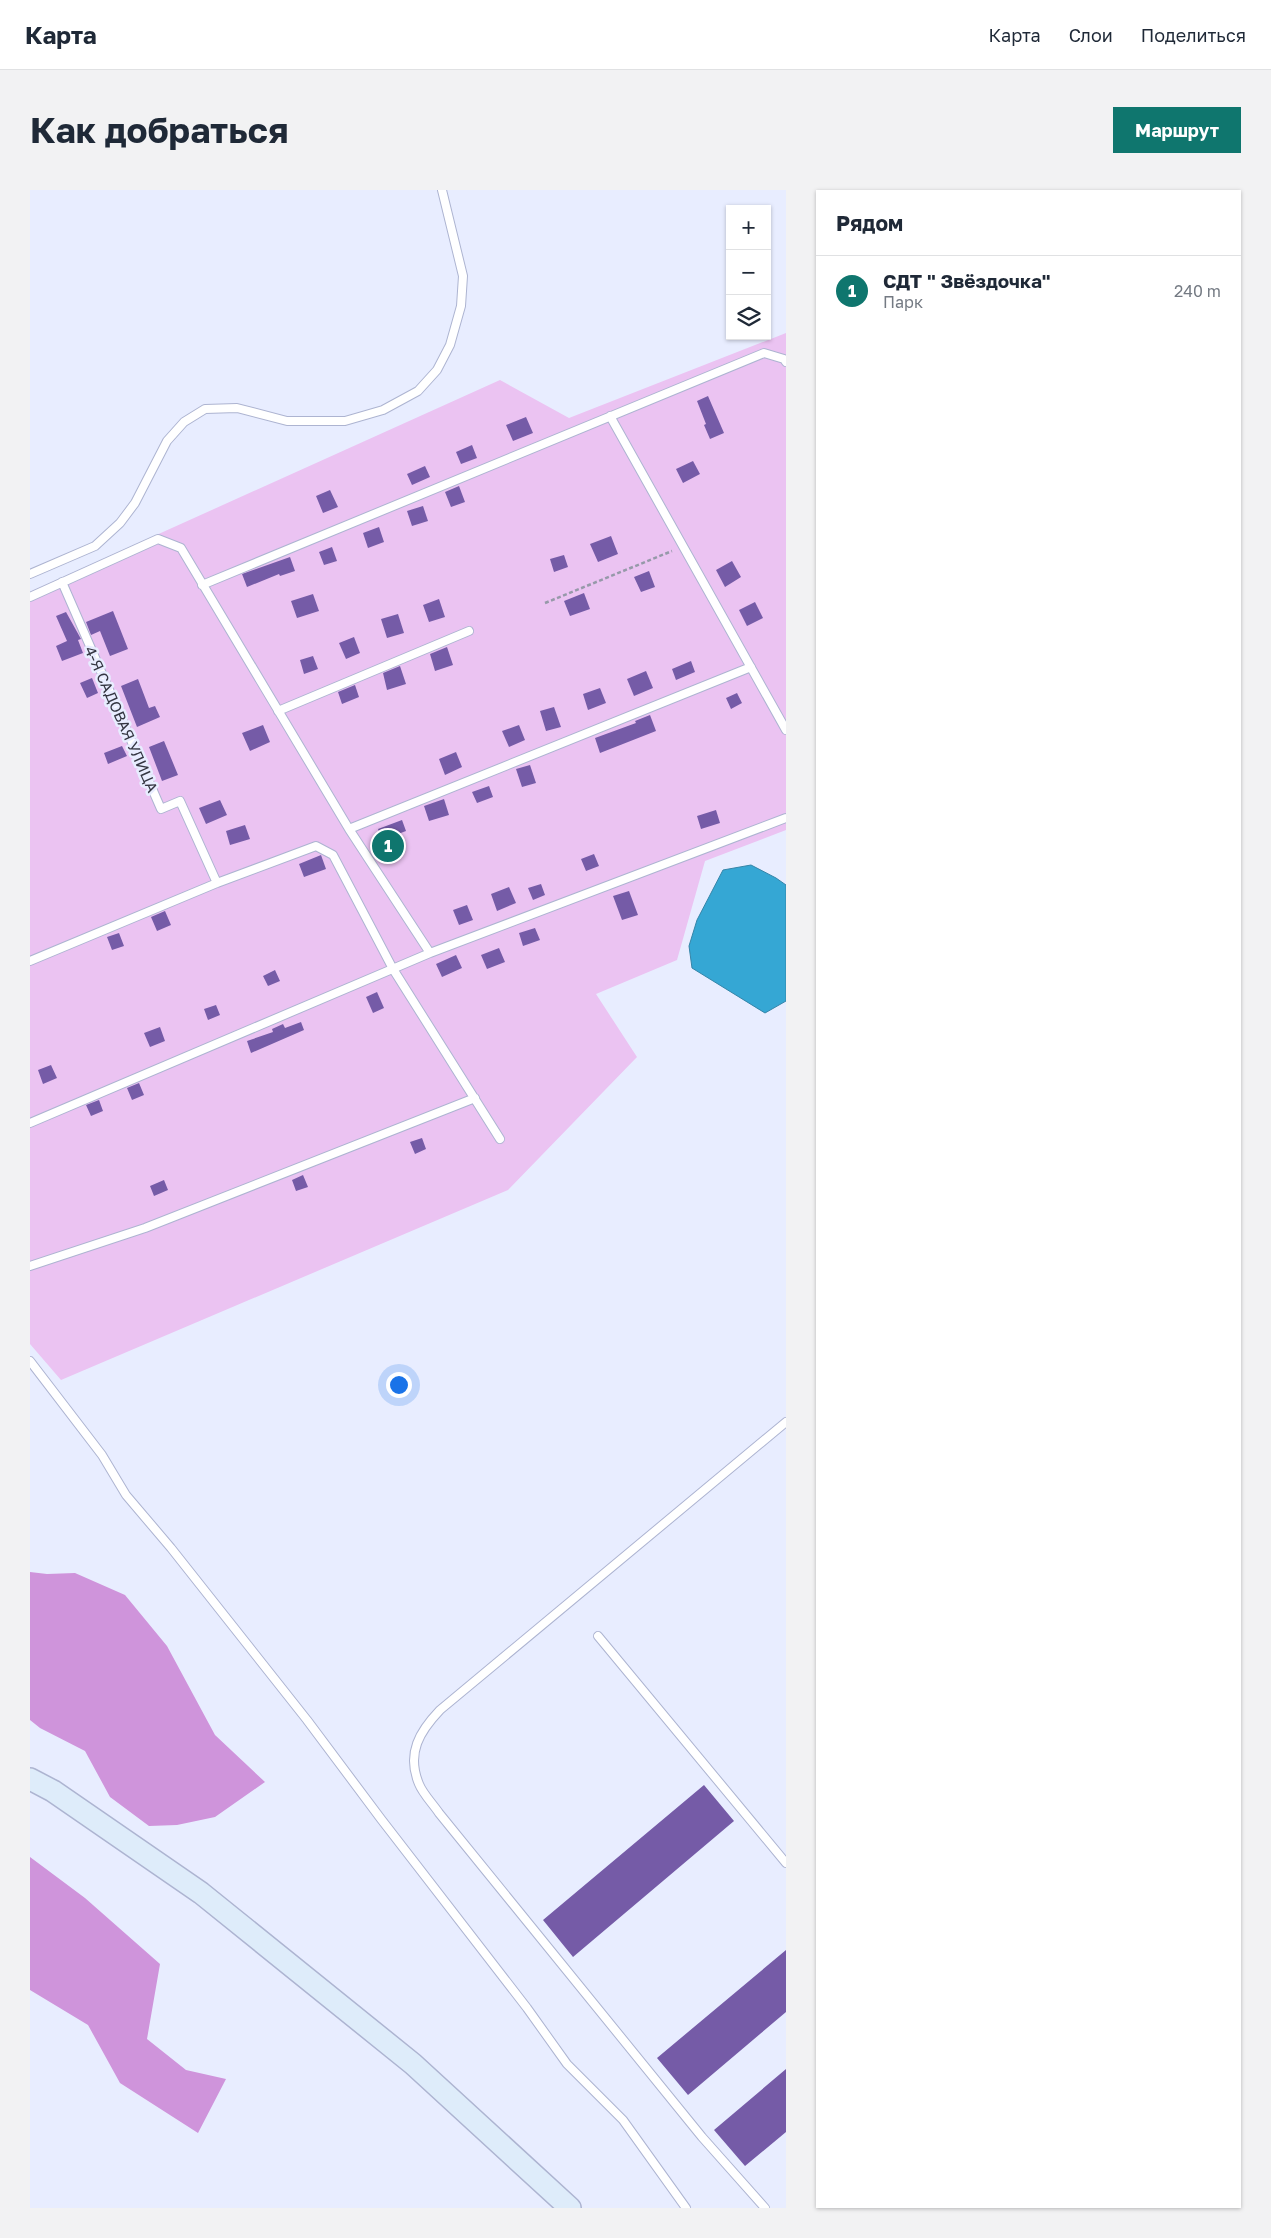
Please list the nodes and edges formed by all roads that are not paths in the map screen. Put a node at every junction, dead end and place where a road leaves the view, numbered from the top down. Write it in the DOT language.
graph roads {
  1 [pos="442,190"];
  2 [pos="786,362"];
  3 [pos="610,416"];
  4 [pos="30,574"];
  5 [pos="62,582"];
  6 [pos="202,585"];
  7 [pos="30,597"];
  8 [pos="470,631"];
  9 [pos="751,667"];
  10 [pos="278,711"];
  11 [pos="786,730"];
  12 [pos="786,818"];
  13 [pos="349,829"];
  14 [pos="217,883"];
  15 [pos="430,953"];
  16 [pos="30,961"];
  17 [pos="393,969"];
  18 [pos="475,1098"];
  19 [pos="30,1123"];
  20 [pos="500,1139"];
  21 [pos="30,1266"];
  22 [pos="30,1362"];
  23 [pos="786,1422"];
  24 [pos="598,1636"];
  25 [pos="30,1779"];
  26 [pos="786,1863"];
  27 [pos="570,2208"];
  28 [pos="686,2208"];
  29 [pos="765,2208"];
  1 -- 4 [label="lane"];
  2 -- 3 [label="lane"];
  3 -- 6 [label="lane"];
  3 -- 9 [label="lane"];
  5 -- 6 [label="lane"];
  5 -- 7 [label="lane"];
  5 -- 14 [label="lane, 4-Я САДОВАЯ УЛИЦА"];
  6 -- 10 [label="lane"];
  8 -- 10 [label="lane"];
  9 -- 11 [label="lane"];
  9 -- 13 [label="lane"];
  10 -- 13 [label="lane"];
  12 -- 15 [label="lane"];
  13 -- 15 [label="lane"];
  14 -- 16 [label="lane"];
  14 -- 17 [label="lane"];
  15 -- 17 [label="lane"];
  17 -- 18 [label="lane"];
  17 -- 19 [label="lane"];
  18 -- 20 [label="lane"];
  18 -- 21 [label="lane"];
  22 -- 28 [label="lane"];
  23 -- 29 [label="lane"];
  24 -- 26 [label="lane"];
  25 -- 27 [label="street"];
}
